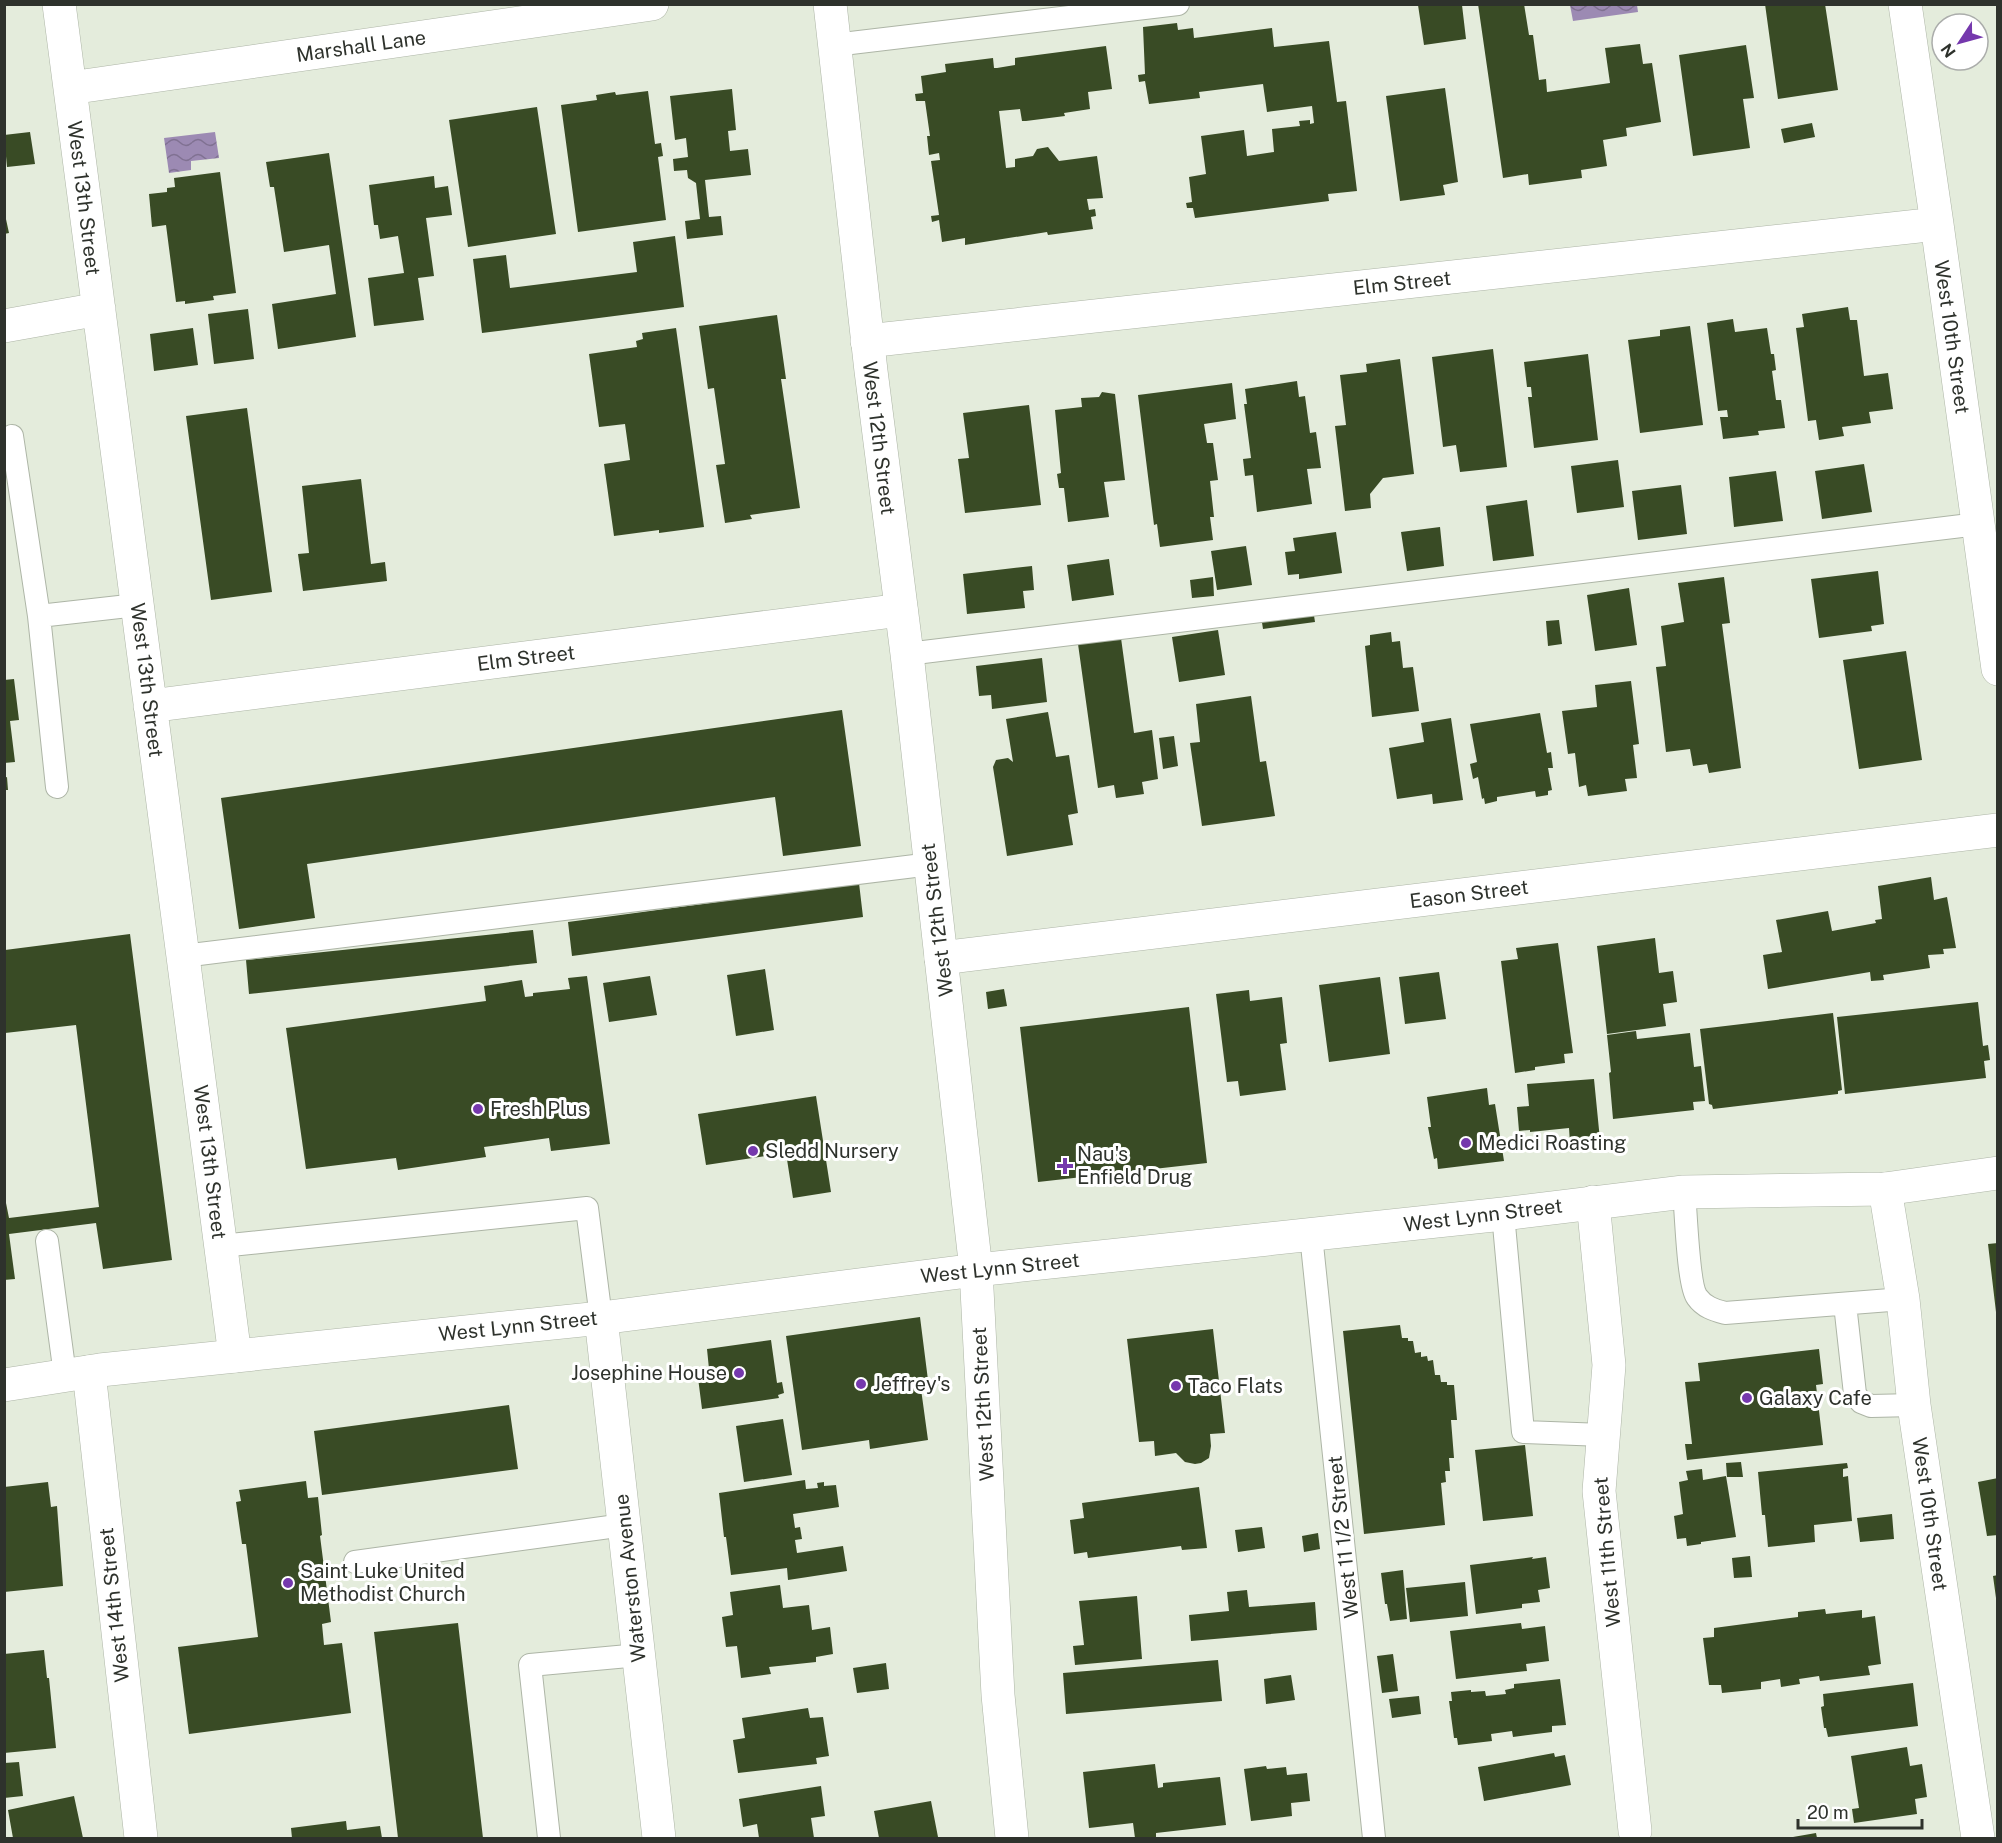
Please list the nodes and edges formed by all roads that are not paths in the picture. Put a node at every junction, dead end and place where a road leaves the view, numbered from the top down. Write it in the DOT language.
graph roads {
  1 [pos="59,4"];
  2 [pos="652,4"];
  3 [pos="830,4"];
  4 [pos="1178,4"];
  5 [pos="1905,4"];
  6 [pos="834,45"];
  7 [pos="70,87"];
  8 [pos="1937,225"];
  9 [pos="99,309"];
  10 [pos="4,326"];
  11 [pos="867,341"];
  12 [pos="12,436"];
  13 [pos="1978,524"];
  14 [pos="137,605"];
  15 [pos="901,610"];
  16 [pos="39,616"];
  17 [pos="907,654"];
  18 [pos="1998,669"];
  19 [pos="150,706"];
  20 [pos="57,787"];
  21 [pos="1998,830"];
  22 [pos="931,864"];
  23 [pos="183,956"];
  24 [pos="941,958"];
  25 [pos="1998,1173"];
  26 [pos="1885,1189"];
  27 [pos="1684,1192"];
  28 [pos="1593,1202"];
  29 [pos="1503,1214"];
  30 [pos="1311,1235"];
  31 [pos="47,1241"];
  32 [pos="220,1246"];
  33 [pos="976,1270"];
  34 [pos="1903,1299"];
  35 [pos="1845,1304"];
  36 [pos="601,1318"];
  37 [pos="235,1356"];
  38 [pos="77,1373"];
  39 [pos="4,1385"];
  40 [pos="1914,1405"];
  41 [pos="1603,1435"];
  42 [pos="624,1525"];
  43 [pos="355,1562"];
  44 [pos="639,1655"];
  45 [pos="1635,1831"];
  46 [pos="141,1839"];
  47 [pos="549,1839"];
  48 [pos="659,1839"];
  49 [pos="1012,1839"];
  50 [pos="1374,1839"];
  51 [pos="1978,1839"];
  1 -- 7 [label="street, West 13th Street"];
  2 -- 7 [label="street, Marshall Lane"];
  3 -- 6 [label="street, West 12th Street"];
  4 -- 6 [label="lane"];
  5 -- 8 [label="street, West 10th Street"];
  6 -- 11 [label="street, West 12th Street"];
  7 -- 9 [label="street, West 13th Street"];
  8 -- 11 [label="street, Elm Street"];
  8 -- 13 [label="street, West 10th Street"];
  9 -- 10 [label="street"];
  9 -- 14 [label="street, West 13th Street"];
  11 -- 15 [label="street, West 12th Street"];
  12 -- 16 [label="lane"];
  13 -- 17 [label="lane"];
  13 -- 18 [label="street, West 10th Street"];
  14 -- 16 [label="lane"];
  14 -- 19 [label="street, West 13th Street"];
  15 -- 17 [label="street, West 12th Street"];
  15 -- 19 [label="street, Elm Street"];
  16 -- 20 [label="lane"];
  17 -- 22 [label="street, West 12th Street"];
  19 -- 23 [label="street, West 13th Street"];
  21 -- 24 [label="street, Eason Street"];
  22 -- 23 [label="lane"];
  22 -- 24 [label="street, West 12th Street"];
  23 -- 32 [label="street, West 13th Street"];
  24 -- 33 [label="street, West 12th Street"];
  25 -- 26 [label="street, West Lynn Street"];
  26 -- 27 [label="street, West Lynn Street"];
  26 -- 34 [label="street, West 10th Street"];
  27 -- 28 [label="street, West Lynn Street"];
  27 -- 35 [label="lane"];
  28 -- 29 [label="street, West Lynn Street"];
  28 -- 41 [label="street, West 11th Street"];
  29 -- 30 [label="street, West Lynn Street"];
  29 -- 41 [label="lane"];
  30 -- 33 [label="street, West Lynn Street"];
  30 -- 50 [label="lane, West 11 1/2 Street"];
  31 -- 38 [label="lane"];
  32 -- 36 [label="lane"];
  32 -- 37 [label="street, West 13th Street"];
  33 -- 36 [label="street, West Lynn Street"];
  33 -- 49 [label="street, West 12th Street"];
  34 -- 35 [label="lane"];
  34 -- 40 [label="street, West 10th Street"];
  35 -- 40 [label="lane"];
  36 -- 37 [label="street, West Lynn Street"];
  36 -- 42 [label="street, Waterston Avenue"];
  37 -- 38 [label="street, West Lynn Street"];
  38 -- 39 [label="street, West Lynn Street"];
  38 -- 46 [label="street, West 14th Street"];
  40 -- 51 [label="street, West 10th Street"];
  41 -- 45 [label="street, West 11th Street"];
  42 -- 43 [label="lane"];
  42 -- 44 [label="street, Waterston Avenue"];
  44 -- 47 [label="lane"];
  44 -- 48 [label="street, Waterston Avenue"];
}
